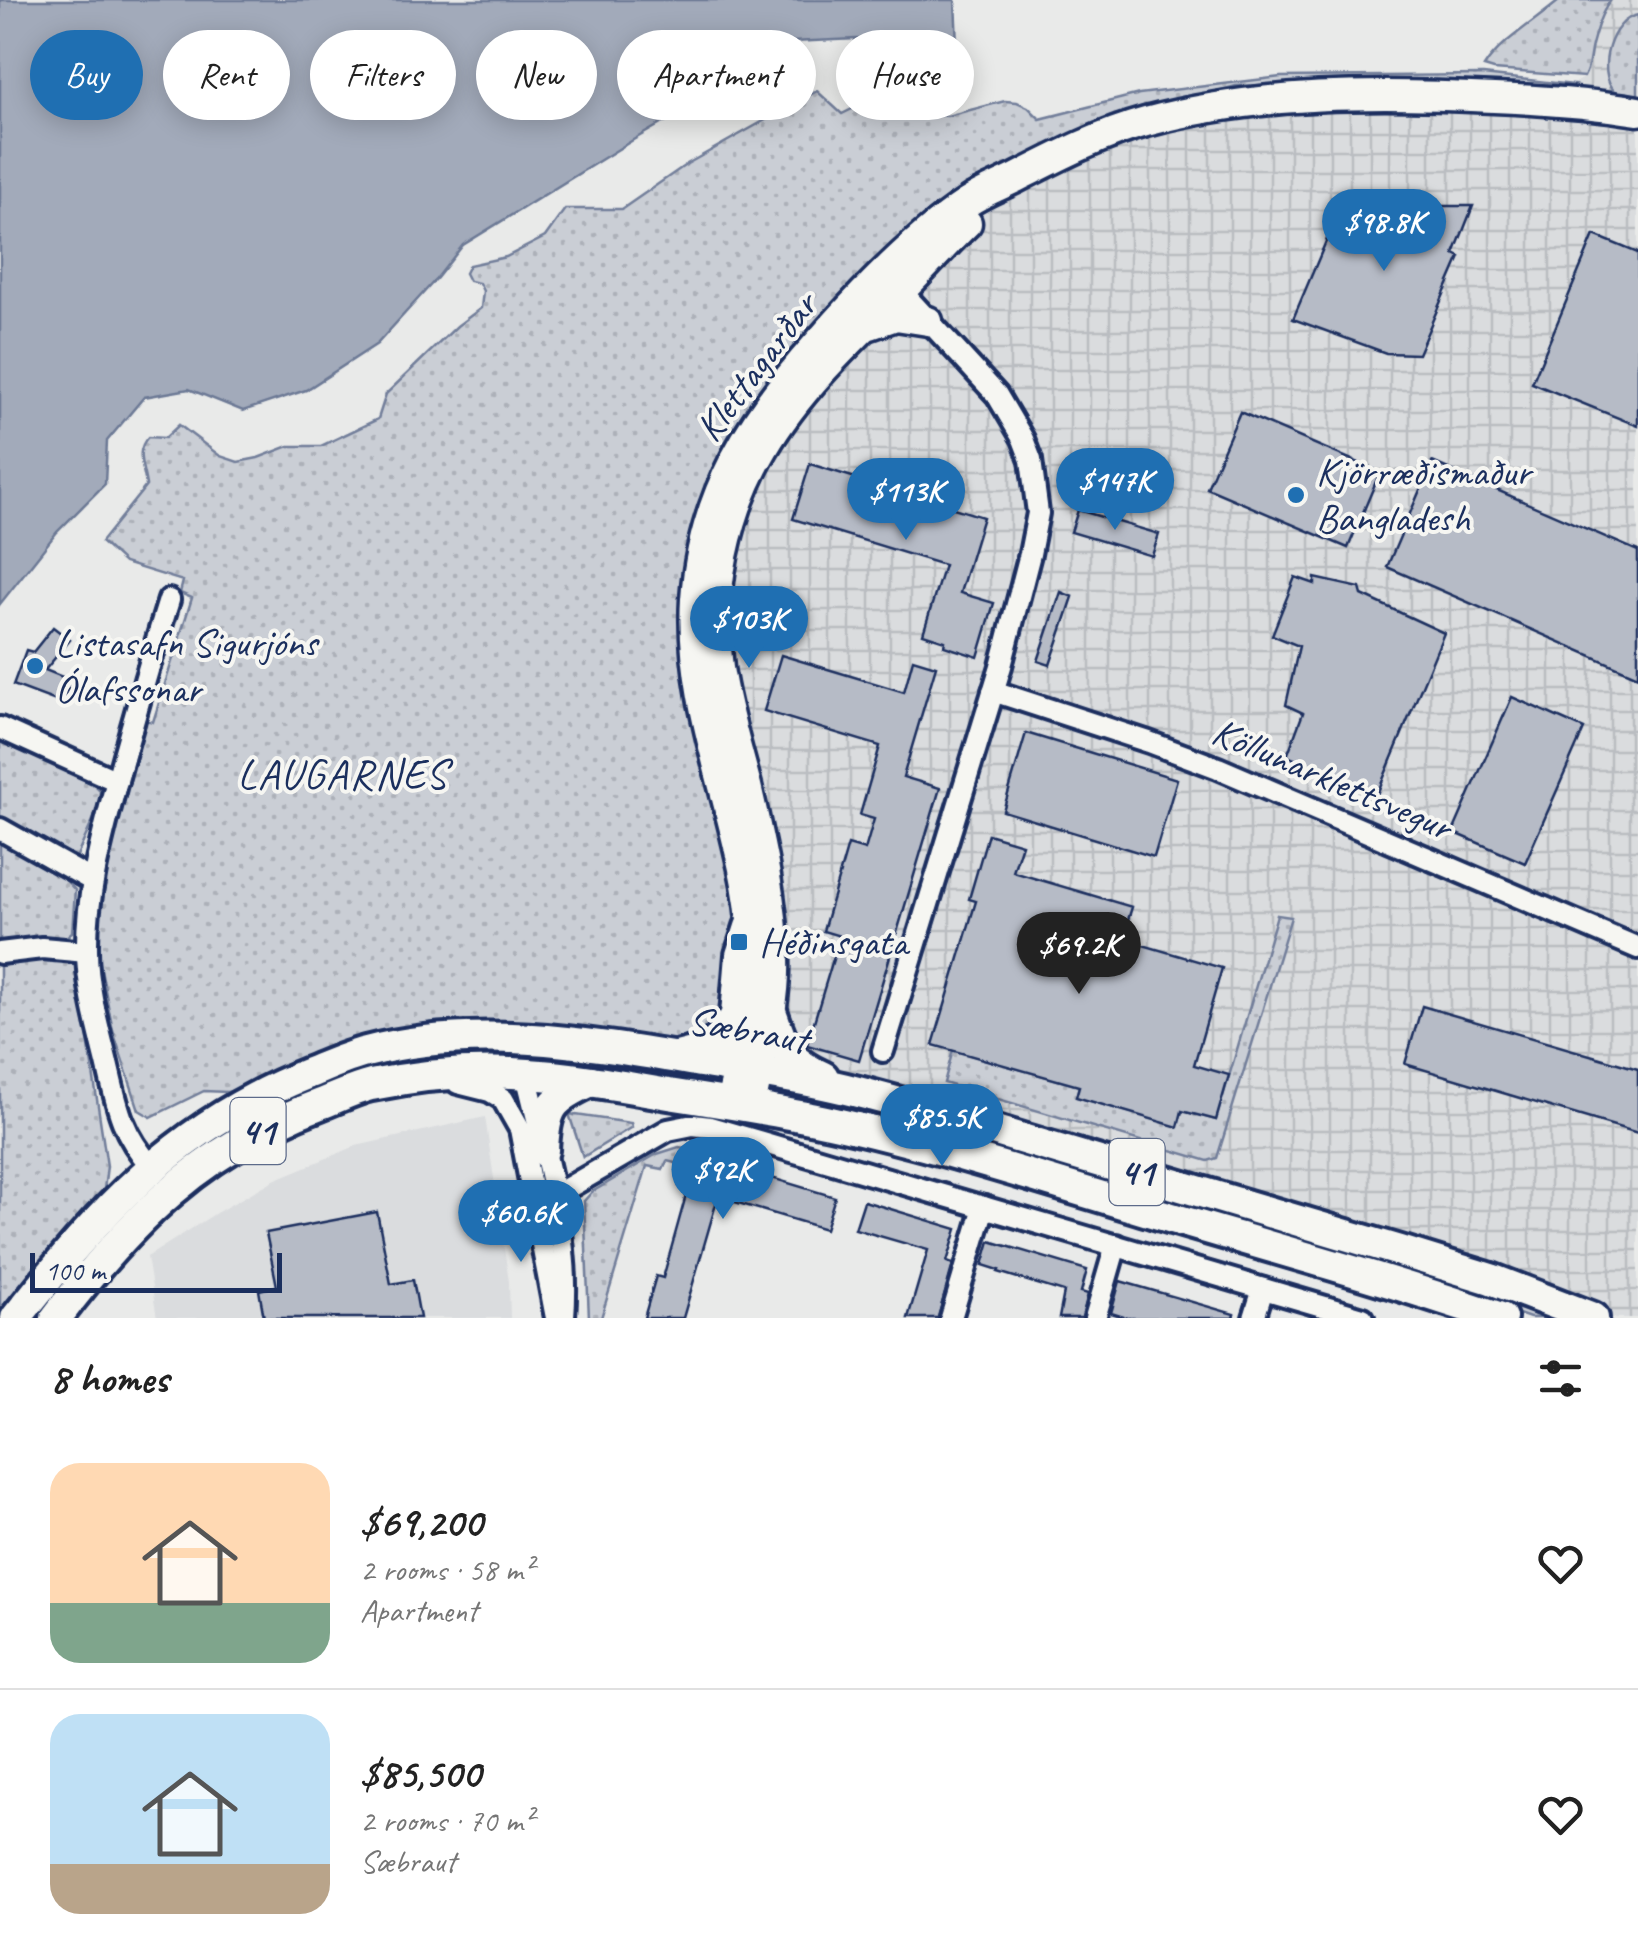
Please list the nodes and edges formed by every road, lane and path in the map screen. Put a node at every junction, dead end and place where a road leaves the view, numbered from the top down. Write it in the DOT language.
graph roads {
  1 [pos="1638,110"];
  2 [pos="893,283"];
  3 [pos="928,321"];
  4 [pos="864,327"];
  5 [pos="170,600"];
  6 [pos="993,691"];
  7 [pos="0,728"];
  8 [pos="117,781"];
  9 [pos="0,830"];
  10 [pos="93,882"];
  11 [pos="750,927"];
  12 [pos="1638,948"];
  13 [pos="87,952"];
  14 [pos="0,954"];
  15 [pos="772,1014"];
  16 [pos="497,1037"];
  17 [pos="882,1052"];
  18 [pos="674,1058"];
  19 [pos="748,1070"];
  20 [pos="526,1074"];
  21 [pos="416,1079"];
  22 [pos="590,1081"];
  23 [pos="853,1091"];
  24 [pos="741,1105"];
  25 [pos="543,1150"];
  26 [pos="151,1166"];
  27 [pos="544,1200"];
  28 [pos="984,1207"];
  29 [pos="1116,1246"];
  30 [pos="1263,1289"];
  31 [pos="16,1318"];
  32 [pos="56,1318"];
  33 [pos="556,1318"];
  34 [pos="564,1318"];
  35 [pos="952,1318"];
  36 [pos="1095,1318"];
  37 [pos="1254,1318"];
  38 [pos="1363,1318"];
  39 [pos="1501,1318"];
  40 [pos="1592,1318"];
  1 -- 2 [label="main road, Klettagarðar"];
  2 -- 3 [label="street"];
  2 -- 4 [label="main road, Klettagarðar"];
  2 -- 11 [label="main road, Klettagarðar"];
  3 -- 4 [label="main road"];
  3 -- 6 [label="street"];
  4 -- 15 [label="main road, Klettagarðar"];
  5 -- 8 [label="street"];
  6 -- 12 [label="street, Köllunarklettsvegur"];
  6 -- 17 [label="street"];
  7 -- 8 [label="street"];
  8 -- 10 [label="street"];
  9 -- 10 [label="street"];
  10 -- 13 [label="street"];
  11 -- 18 [label="main road"];
  11 -- 19 [label="main road, Klettagarðar"];
  13 -- 14 [label="street"];
  13 -- 26 [label="street"];
  15 -- 19 [label="main road, Klettagarðar"];
  15 -- 23 [label="main road"];
  16 -- 18 [label="main road, Sæbraut / 41"];
  16 -- 20 [label="main road"];
  16 -- 26 [label="main road, Sæbraut / 41"];
  18 -- 19 [label="main road, Sæbraut / 41"];
  19 -- 23 [label="main road, Sæbraut / 41"];
  19 -- 24 [label="main road, Klettagarðar"];
  20 -- 21 [label="main road, Sæbraut / 41"];
  20 -- 22 [label="main road, Sæbraut / 41"];
  20 -- 25 [label="street"];
  21 -- 27 [label="street"];
  21 -- 32 [label="main road, Sæbraut / 41"];
  22 -- 24 [label="main road, Sæbraut / 41"];
  22 -- 25 [label="main road"];
  23 -- 40 [label="main road, Sæbraut / 41"];
  24 -- 39 [label="main road, Sæbraut / 41"];
  25 -- 27 [label="street"];
  26 -- 31 [label="main road, Sæbraut / 41"];
  27 -- 28 [label="street"];
  27 -- 33 [label="street"];
  27 -- 34 [label="street"];
  28 -- 29 [label="street"];
  28 -- 35 [label="street"];
  29 -- 30 [label="street"];
  29 -- 36 [label="street"];
  30 -- 37 [label="street"];
  30 -- 38 [label="street"];
}
